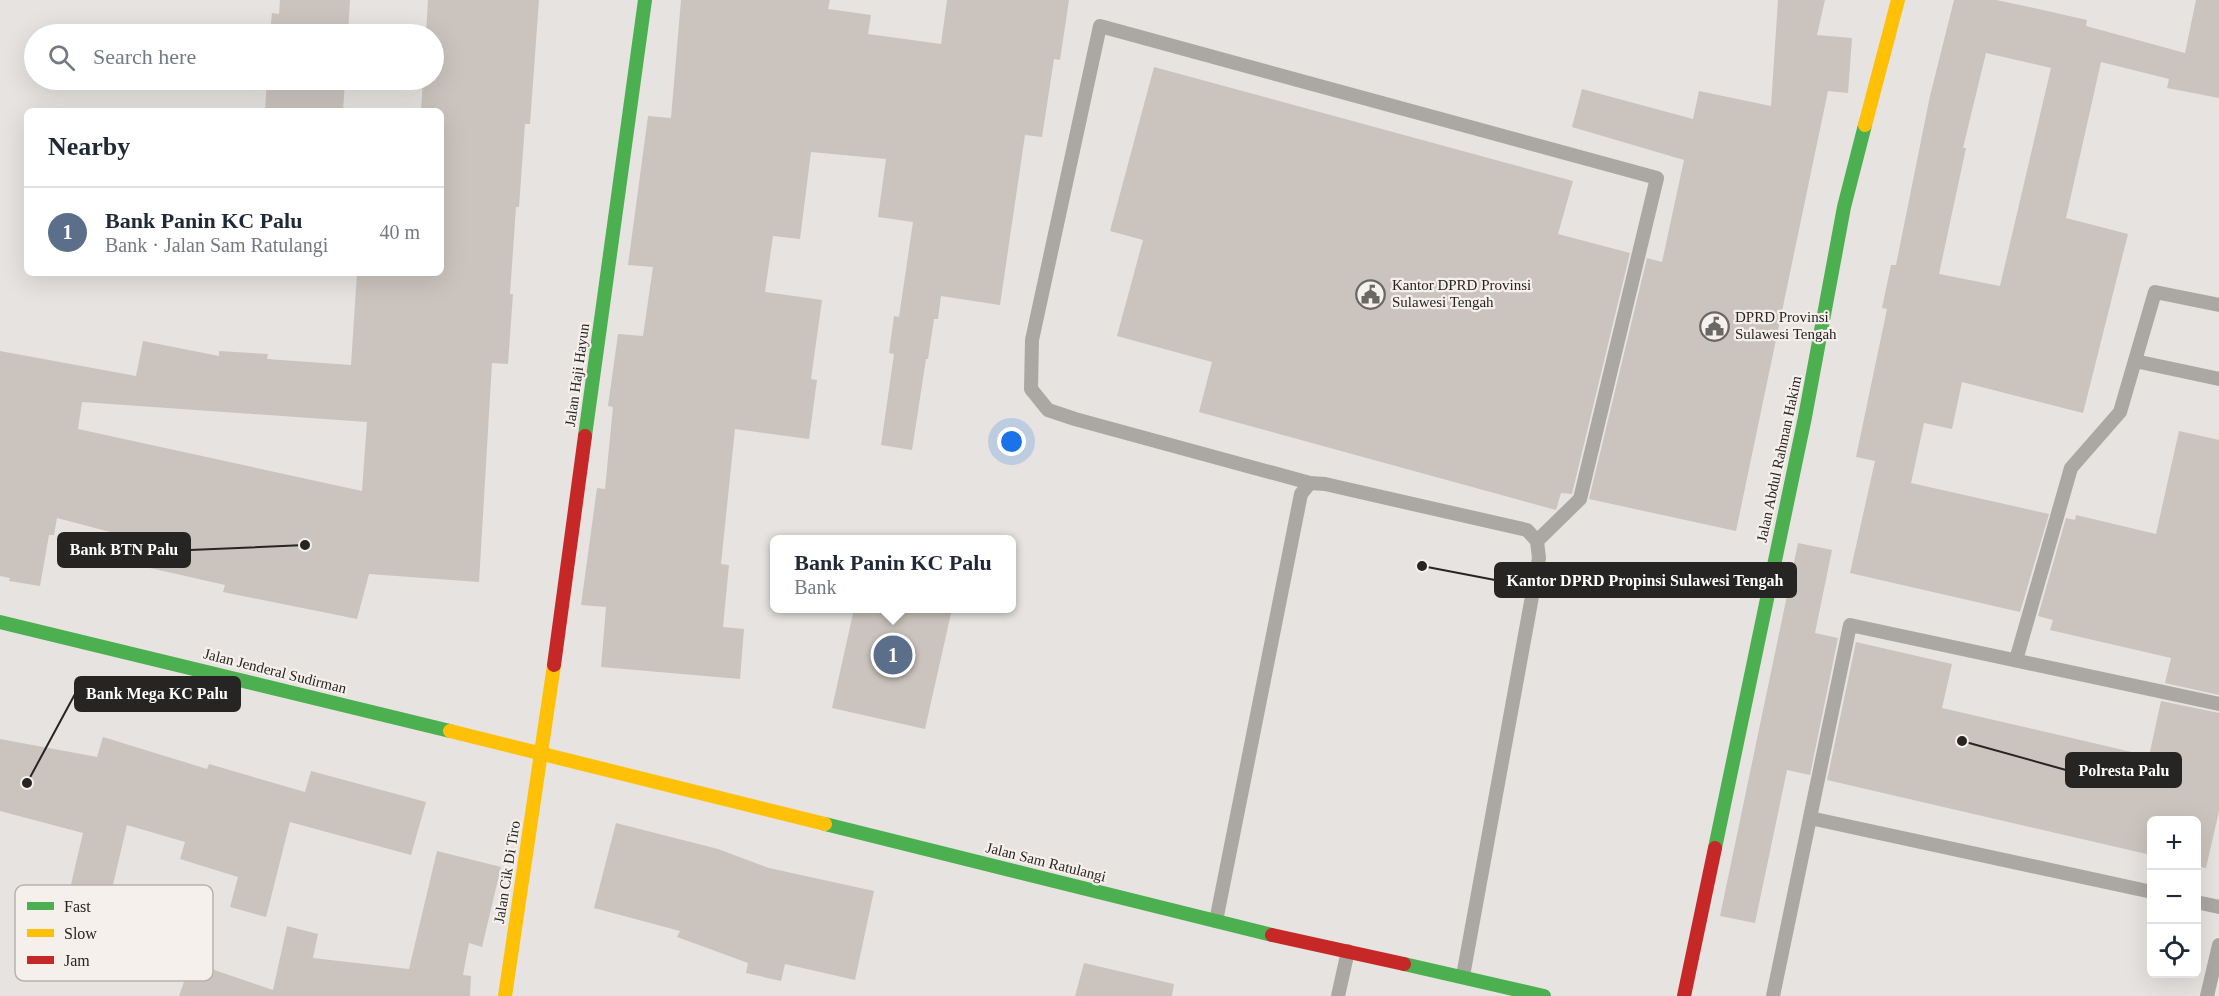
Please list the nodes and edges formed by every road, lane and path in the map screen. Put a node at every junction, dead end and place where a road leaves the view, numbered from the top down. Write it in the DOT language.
graph roads {
  1 [pos="645,0"];
  2 [pos="1898,0"];
  3 [pos="2219,306"];
  4 [pos="2135,361"];
  5 [pos="2219,379"];
  6 [pos="1310,483"];
  7 [pos="1537,541"];
  8 [pos="0,622"];
  9 [pos="2016,660"];
  10 [pos="2219,704"];
  11 [pos="542,753"];
  12 [pos="1810,818"];
  13 [pos="2147,891"];
  14 [pos="2201,903"];
  15 [pos="2219,907"];
  16 [pos="1216,921"];
  17 [pos="2219,945"];
  18 [pos="1348,950"];
  19 [pos="1463,976"];
  20 [pos="505,996"];
  21 [pos="1338,996"];
  22 [pos="1544,996"];
  23 [pos="1684,996"];
  24 [pos="1773,996"];
  25 [pos="2207,996"];
  1 -- 11 [label="main road, Jalan Haji Hayun"];
  2 -- 23 [label="main road, Jalan Abdul Rahman Hakim"];
  3 -- 4 [label="lane"];
  4 -- 5 [label="lane"];
  4 -- 9 [label="lane"];
  6 -- 7 [label="lane"];
  6 -- 7 [label="lane"];
  6 -- 16 [label="lane"];
  7 -- 19 [label="lane"];
  8 -- 11 [label="main road, Jalan Jenderal Sudirman"];
  9 -- 10 [label="lane"];
  9 -- 12 [label="lane"];
  11 -- 16 [label="main road, Jalan Sam Ratulangi"];
  11 -- 20 [label="main road, Jalan Cik Di Tiro"];
  12 -- 13 [label="lane"];
  12 -- 24 [label="lane"];
  14 -- 15 [label="lane"];
  16 -- 18 [label="main road, Jalan Sam Ratulangi"];
  17 -- 25 [label="lane"];
  18 -- 19 [label="main road, Jalan Sam Ratulangi"];
  18 -- 21 [label="lane"];
  19 -- 22 [label="main road, Jalan Sam Ratulangi"];
}
